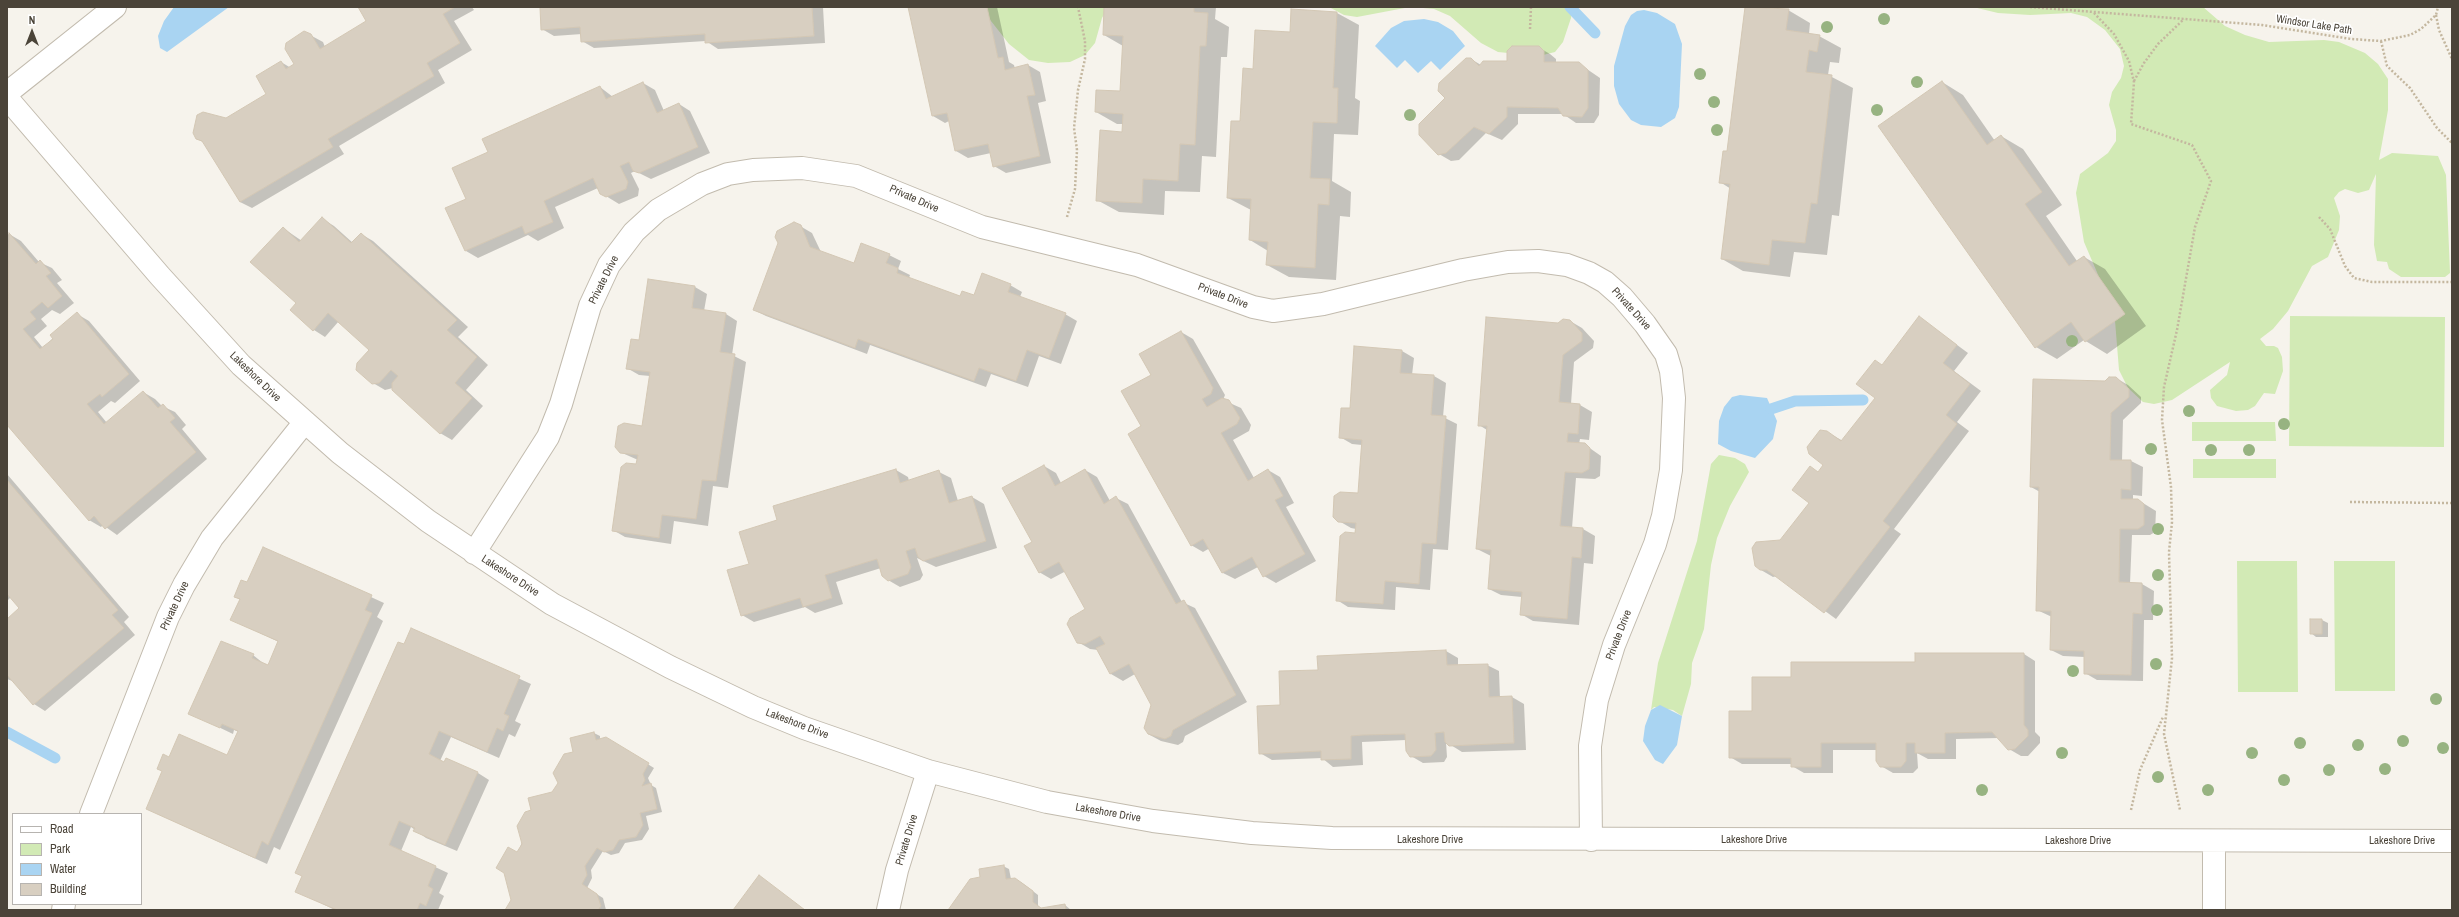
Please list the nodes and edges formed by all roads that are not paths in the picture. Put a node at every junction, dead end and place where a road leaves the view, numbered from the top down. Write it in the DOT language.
graph roads {
  1 [pos="115,7"];
  2 [pos="7,94"];
  3 [pos="7,98"];
  4 [pos="304,423"];
  5 [pos="474,553"];
  6 [pos="928,771"];
  7 [pos="91,813"];
  8 [pos="1591,840"];
  9 [pos="2214,841"];
  10 [pos="2452,841"];
  11 [pos="888,910"];
  12 [pos="2214,910"];
  1 -- 2 [label="street"];
  3 -- 4 [label="street, Lakeshore Drive"];
  4 -- 5 [label="street, Lakeshore Drive"];
  4 -- 7 [label="street, Private Drive"];
  5 -- 6 [label="street, Lakeshore Drive"];
  5 -- 8 [label="street, Private Drive"];
  6 -- 8 [label="street, Lakeshore Drive"];
  6 -- 11 [label="street, Private Drive"];
  8 -- 9 [label="street, Lakeshore Drive"];
  9 -- 10 [label="street, Lakeshore Drive"];
  9 -- 12 [label="street"];
}
